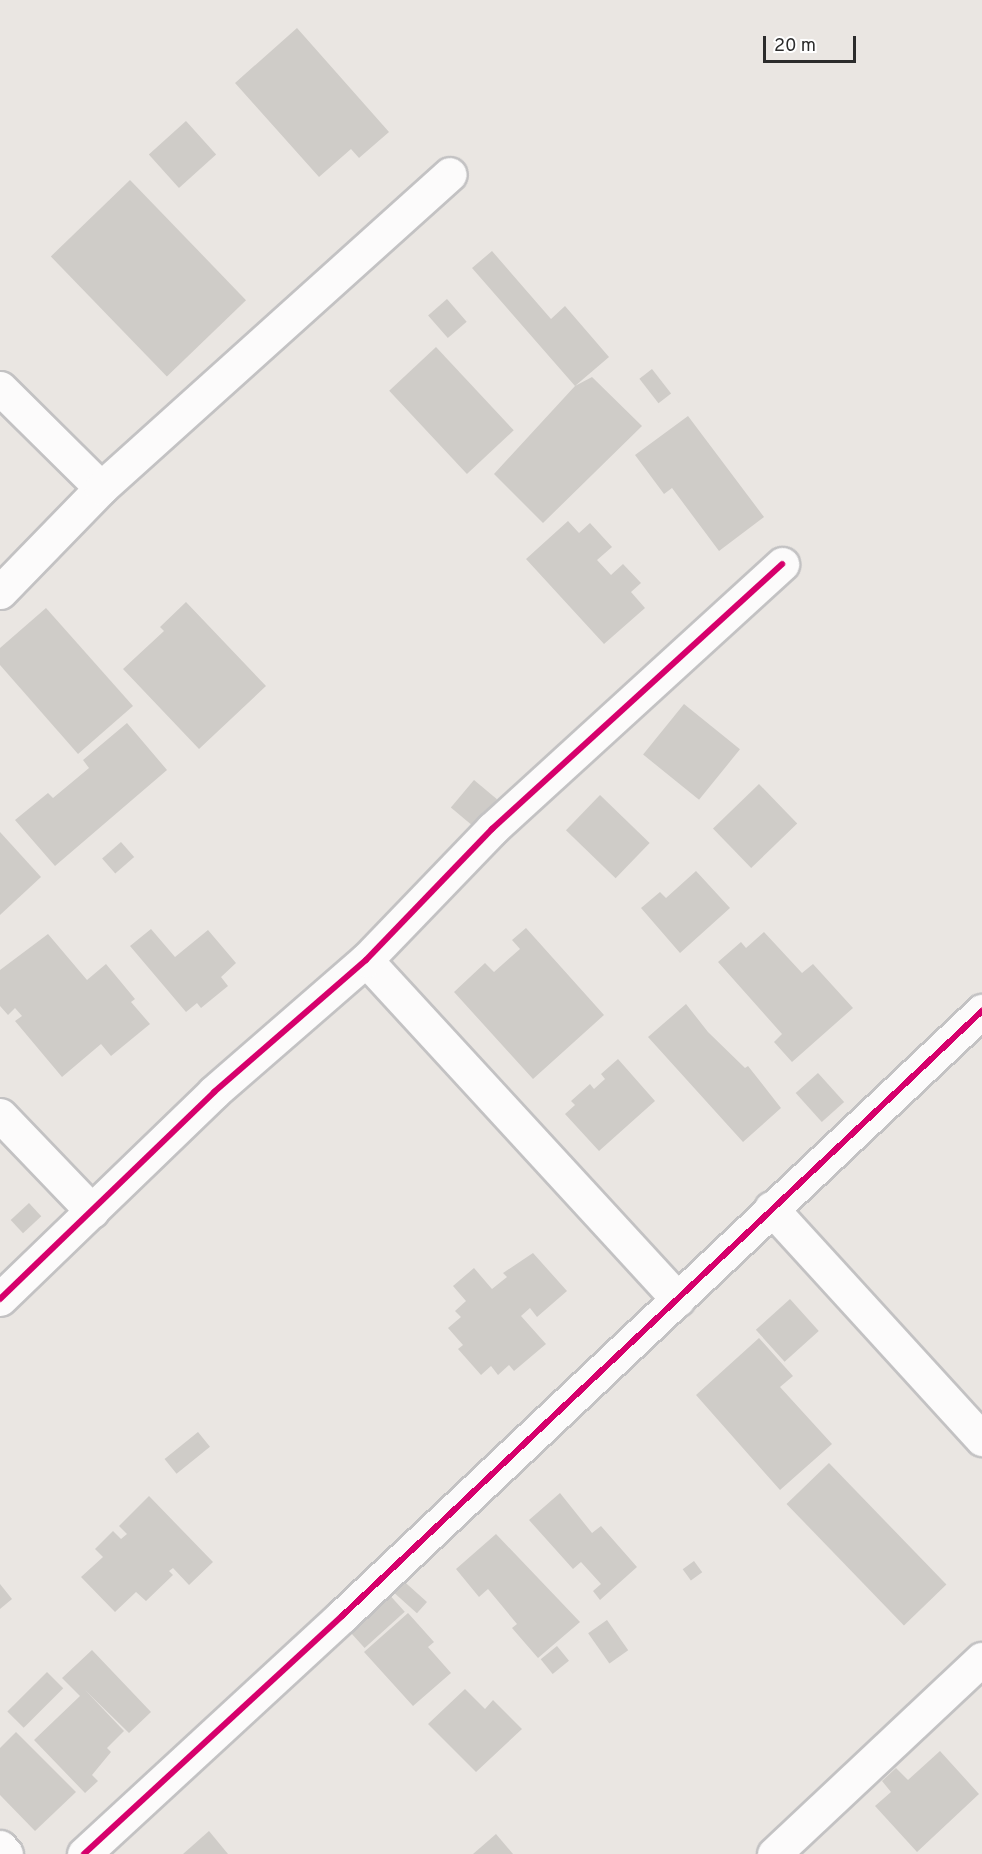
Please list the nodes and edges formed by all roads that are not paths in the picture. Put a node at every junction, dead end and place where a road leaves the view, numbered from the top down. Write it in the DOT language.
graph roads {
  1 [pos="450,174"];
  2 [pos="0,388"];
  3 [pos="101,488"];
  4 [pos="782,564"];
  5 [pos="0,592"];
  6 [pos="366,960"];
  7 [pos="982,1011"];
  8 [pos="0,1116"];
  9 [pos="771,1208"];
  10 [pos="92,1211"];
  11 [pos="0,1299"];
  12 [pos="678,1299"];
  13 [pos="982,1439"];
  14 [pos="982,1659"];
  15 [pos="0,1847"];
  16 [pos="6,1854"];
  17 [pos="84,1854"];
  18 [pos="774,1854"];
  1 -- 3 [label="street"];
  2 -- 3 [label="street"];
  3 -- 5 [label="street"];
  4 -- 6 [label="street"];
  6 -- 10 [label="street"];
  6 -- 12 [label="street"];
  7 -- 9 [label="street"];
  8 -- 10 [label="street"];
  9 -- 12 [label="street"];
  9 -- 13 [label="street"];
  10 -- 11 [label="street"];
  12 -- 17 [label="street"];
  14 -- 18 [label="street"];
  15 -- 16 [label="street"];
}
